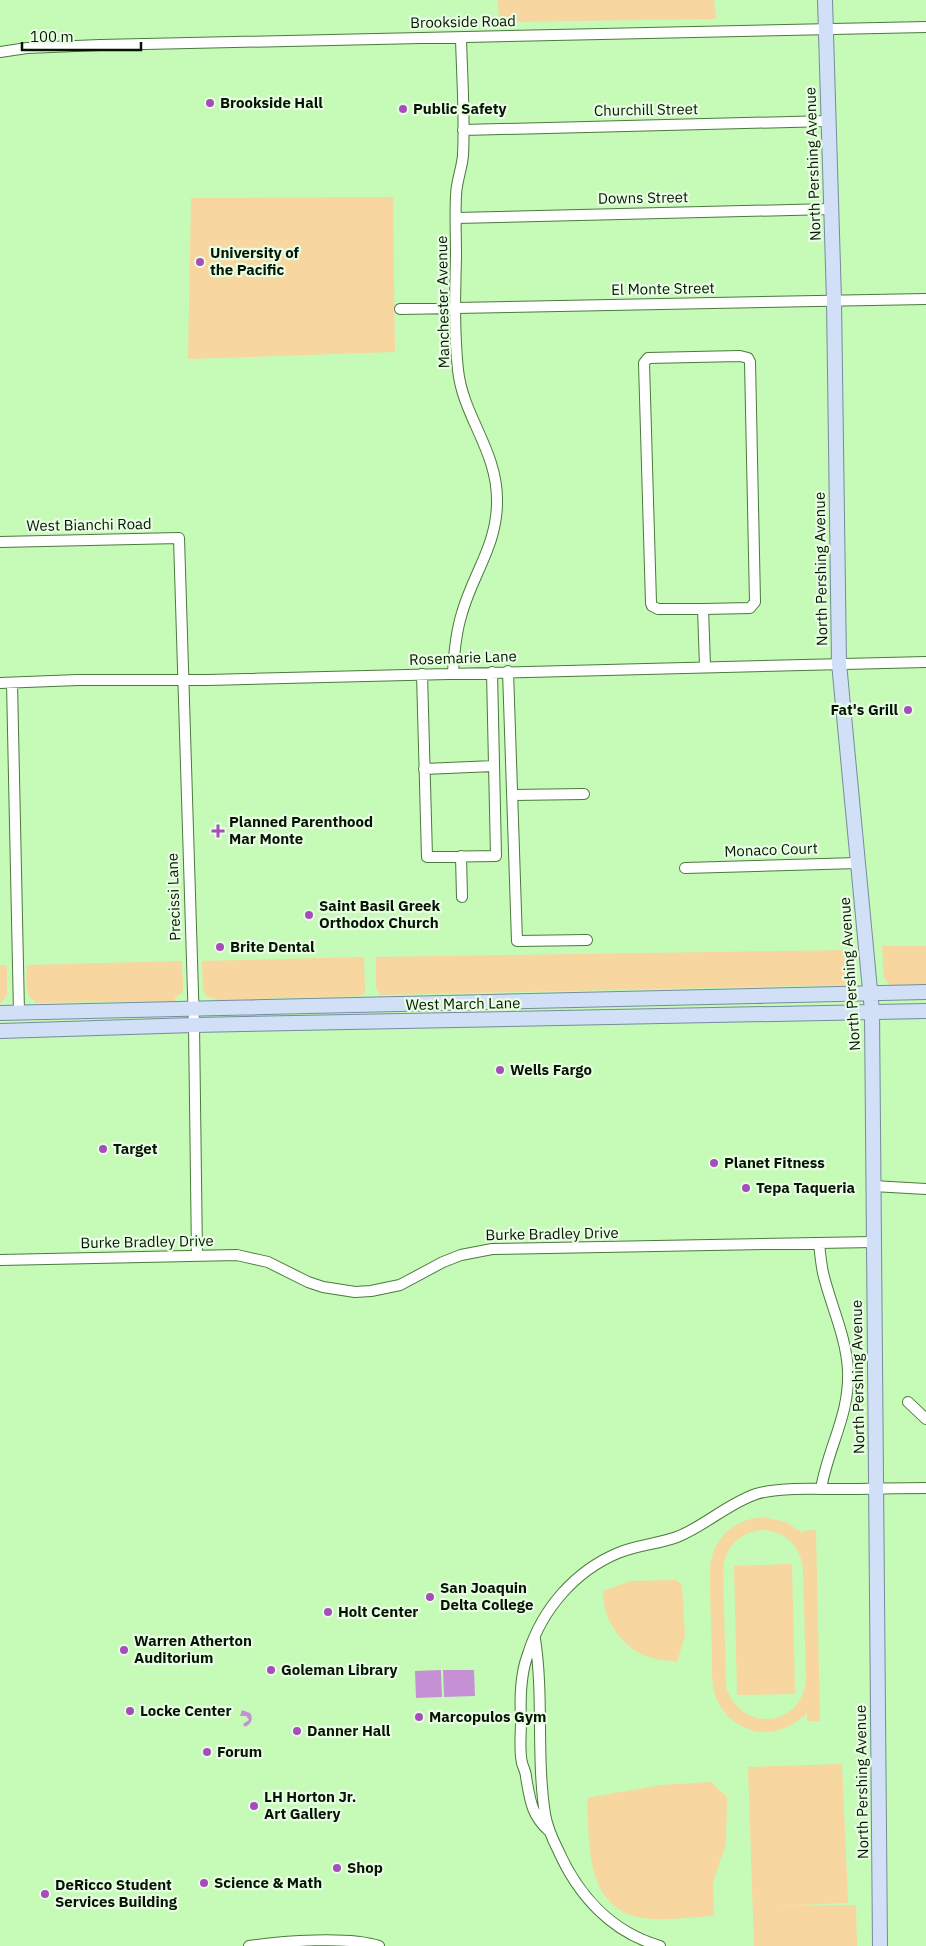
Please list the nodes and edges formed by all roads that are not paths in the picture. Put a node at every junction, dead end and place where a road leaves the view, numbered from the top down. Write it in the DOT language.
graph roads {
  1 [pos="825,0"];
  2 [pos="926,27"];
  3 [pos="826,29"];
  4 [pos="461,38"];
  5 [pos="0,52"];
  6 [pos="828,120"];
  7 [pos="464,130"];
  8 [pos="830,209"];
  9 [pos="456,218"];
  10 [pos="834,300"];
  11 [pos="926,300"];
  12 [pos="455,308"];
  13 [pos="400,309"];
  14 [pos="179,538"];
  15 [pos="0,542"];
  16 [pos="703,609"];
  17 [pos="926,662"];
  18 [pos="839,664"];
  19 [pos="705,666"];
  20 [pos="508,671"];
  21 [pos="492,672"];
  22 [pos="453,673"];
  23 [pos="422,674"];
  24 [pos="182,680"];
  25 [pos="0,683"];
  26 [pos="12,683"];
  27 [pos="494,766"];
  28 [pos="424,769"];
  29 [pos="584,794"];
  30 [pos="513,795"];
  31 [pos="461,856"];
  32 [pos="858,863"];
  33 [pos="685,868"];
  34 [pos="462,897"];
  35 [pos="587,940"];
  36 [pos="871,992"];
  37 [pos="926,992"];
  38 [pos="194,1007"];
  39 [pos="872,1011"];
  40 [pos="926,1011"];
  41 [pos="19,1012"];
  42 [pos="0,1013"];
  43 [pos="194,1025"];
  44 [pos="0,1031"];
  45 [pos="873,1186"];
  46 [pos="926,1189"];
  47 [pos="873,1242"];
  48 [pos="819,1243"];
  49 [pos="197,1256"];
  50 [pos="0,1260"];
  51 [pos="908,1402"];
  52 [pos="926,1419"];
  53 [pos="926,1488"];
  54 [pos="821,1489"];
  55 [pos="875,1489"];
  56 [pos="534,1638"];
  57 [pos="549,1831"];
  58 [pos="250,1946"];
  59 [pos="379,1946"];
  60 [pos="660,1946"];
  61 [pos="880,1946"];
  1 -- 3 [label="main road, North Pershing Avenue"];
  2 -- 3 [label="street, Brookside Road"];
  3 -- 4 [label="street, Brookside Road"];
  3 -- 6 [label="main road, North Pershing Avenue"];
  4 -- 5 [label="street, Brookside Road"];
  4 -- 7 [label="street, Manchester Avenue"];
  6 -- 7 [label="street, Churchill Street"];
  6 -- 8 [label="main road, North Pershing Avenue"];
  7 -- 9 [label="street, Manchester Avenue"];
  8 -- 9 [label="street, Downs Street"];
  8 -- 10 [label="main road, North Pershing Avenue"];
  9 -- 12 [label="street, Manchester Avenue"];
  10 -- 11 [label="street, El Monte Street"];
  10 -- 12 [label="street, El Monte Street"];
  10 -- 18 [label="main road, North Pershing Avenue"];
  12 -- 13 [label="street, El Monte Street"];
  12 -- 22 [label="street, Manchester Avenue"];
  14 -- 15 [label="street, West Bianchi Road"];
  14 -- 24 [label="street, Precissi Lane"];
  16 -- 16 [label="street"];
  16 -- 19 [label="street"];
  17 -- 18 [label="street, Rosemarie Lane"];
  18 -- 19 [label="street, Rosemarie Lane"];
  18 -- 32 [label="main road, North Pershing Avenue"];
  19 -- 20 [label="street, Rosemarie Lane"];
  20 -- 21 [label="street, Rosemarie Lane"];
  20 -- 30 [label="street"];
  21 -- 22 [label="street, Rosemarie Lane"];
  21 -- 27 [label="street"];
  22 -- 23 [label="street, Rosemarie Lane"];
  23 -- 24 [label="street, Rosemarie Lane"];
  23 -- 28 [label="street"];
  24 -- 26 [label="street, Rosemarie Lane"];
  24 -- 38 [label="street, Precissi Lane"];
  25 -- 26 [label="street, Rosemarie Lane"];
  26 -- 41 [label="street"];
  27 -- 28 [label="street"];
  27 -- 31 [label="street"];
  28 -- 31 [label="street"];
  29 -- 30 [label="street"];
  30 -- 35 [label="street"];
  31 -- 34 [label="street"];
  32 -- 33 [label="street, Monaco Court"];
  32 -- 36 [label="main road, North Pershing Avenue"];
  36 -- 37 [label="main road, West March Lane"];
  36 -- 38 [label="main road, West March Lane"];
  36 -- 39 [label="main road, North Pershing Avenue"];
  38 -- 41 [label="main road, West March Lane"];
  38 -- 43 [label="street, Precissi Lane"];
  39 -- 40 [label="main road, West March Lane"];
  39 -- 43 [label="main road, West March Lane"];
  39 -- 45 [label="main road, North Pershing Avenue"];
  41 -- 42 [label="main road, West March Lane"];
  43 -- 44 [label="main road, West March Lane"];
  43 -- 49 [label="street, Precissi Lane"];
  45 -- 46 [label="street"];
  45 -- 47 [label="main road, North Pershing Avenue"];
  47 -- 48 [label="street, Burke Bradley Drive"];
  47 -- 55 [label="main road, North Pershing Avenue"];
  48 -- 49 [label="street, Burke Bradley Drive"];
  48 -- 54 [label="street"];
  49 -- 50 [label="street, Burke Bradley Drive"];
  51 -- 52 [label="street"];
  53 -- 55 [label="street"];
  54 -- 55 [label="street"];
  54 -- 56 [label="street"];
  55 -- 61 [label="main road, North Pershing Avenue"];
  56 -- 57 [label="street"];
  56 -- 57 [label="street"];
  57 -- 60 [label="street"];
  58 -- 59 [label="street"];
}
